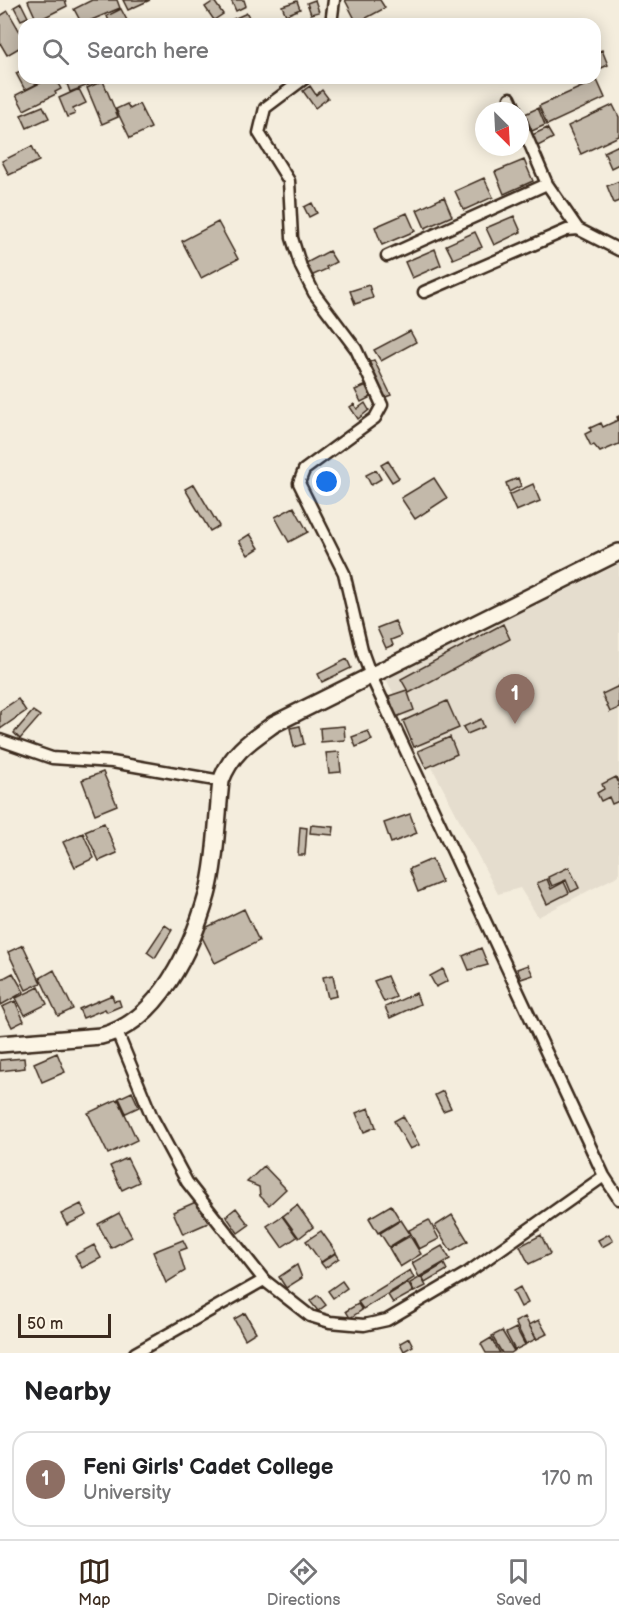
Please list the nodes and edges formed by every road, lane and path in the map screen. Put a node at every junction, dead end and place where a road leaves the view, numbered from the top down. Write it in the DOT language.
graph roads {
  1 [pos="334,0"];
  2 [pos="331,18"];
  3 [pos="296,84"];
  4 [pos="510,98"];
  5 [pos="512,102"];
  6 [pos="529,142"];
  7 [pos="547,184"];
  8 [pos="578,229"];
  9 [pos="619,250"];
  10 [pos="387,256"];
  11 [pos="424,292"];
  12 [pos="619,552"];
  13 [pos="371,676"];
  14 [pos="0,740"];
  15 [pos="221,782"];
  16 [pos="117,1032"];
  17 [pos="0,1044"];
  18 [pos="604,1176"];
  19 [pos="619,1199"];
  20 [pos="264,1280"];
  21 [pos="135,1353"];
  1 -- 2 [label="street"];
  3 -- 13 [label="street"];
  4 -- 5 [label="street"];
  6 -- 7 [label="street"];
  7 -- 8 [label="street"];
  7 -- 10 [label="street"];
  8 -- 9 [label="street"];
  8 -- 11 [label="street"];
  12 -- 13 [label="main road"];
  13 -- 15 [label="main road"];
  13 -- 18 [label="street"];
  14 -- 15 [label="street"];
  15 -- 16 [label="main road"];
  16 -- 17 [label="main road"];
  16 -- 20 [label="street"];
  18 -- 19 [label="street"];
  18 -- 20 [label="street"];
  20 -- 21 [label="street"];
}
